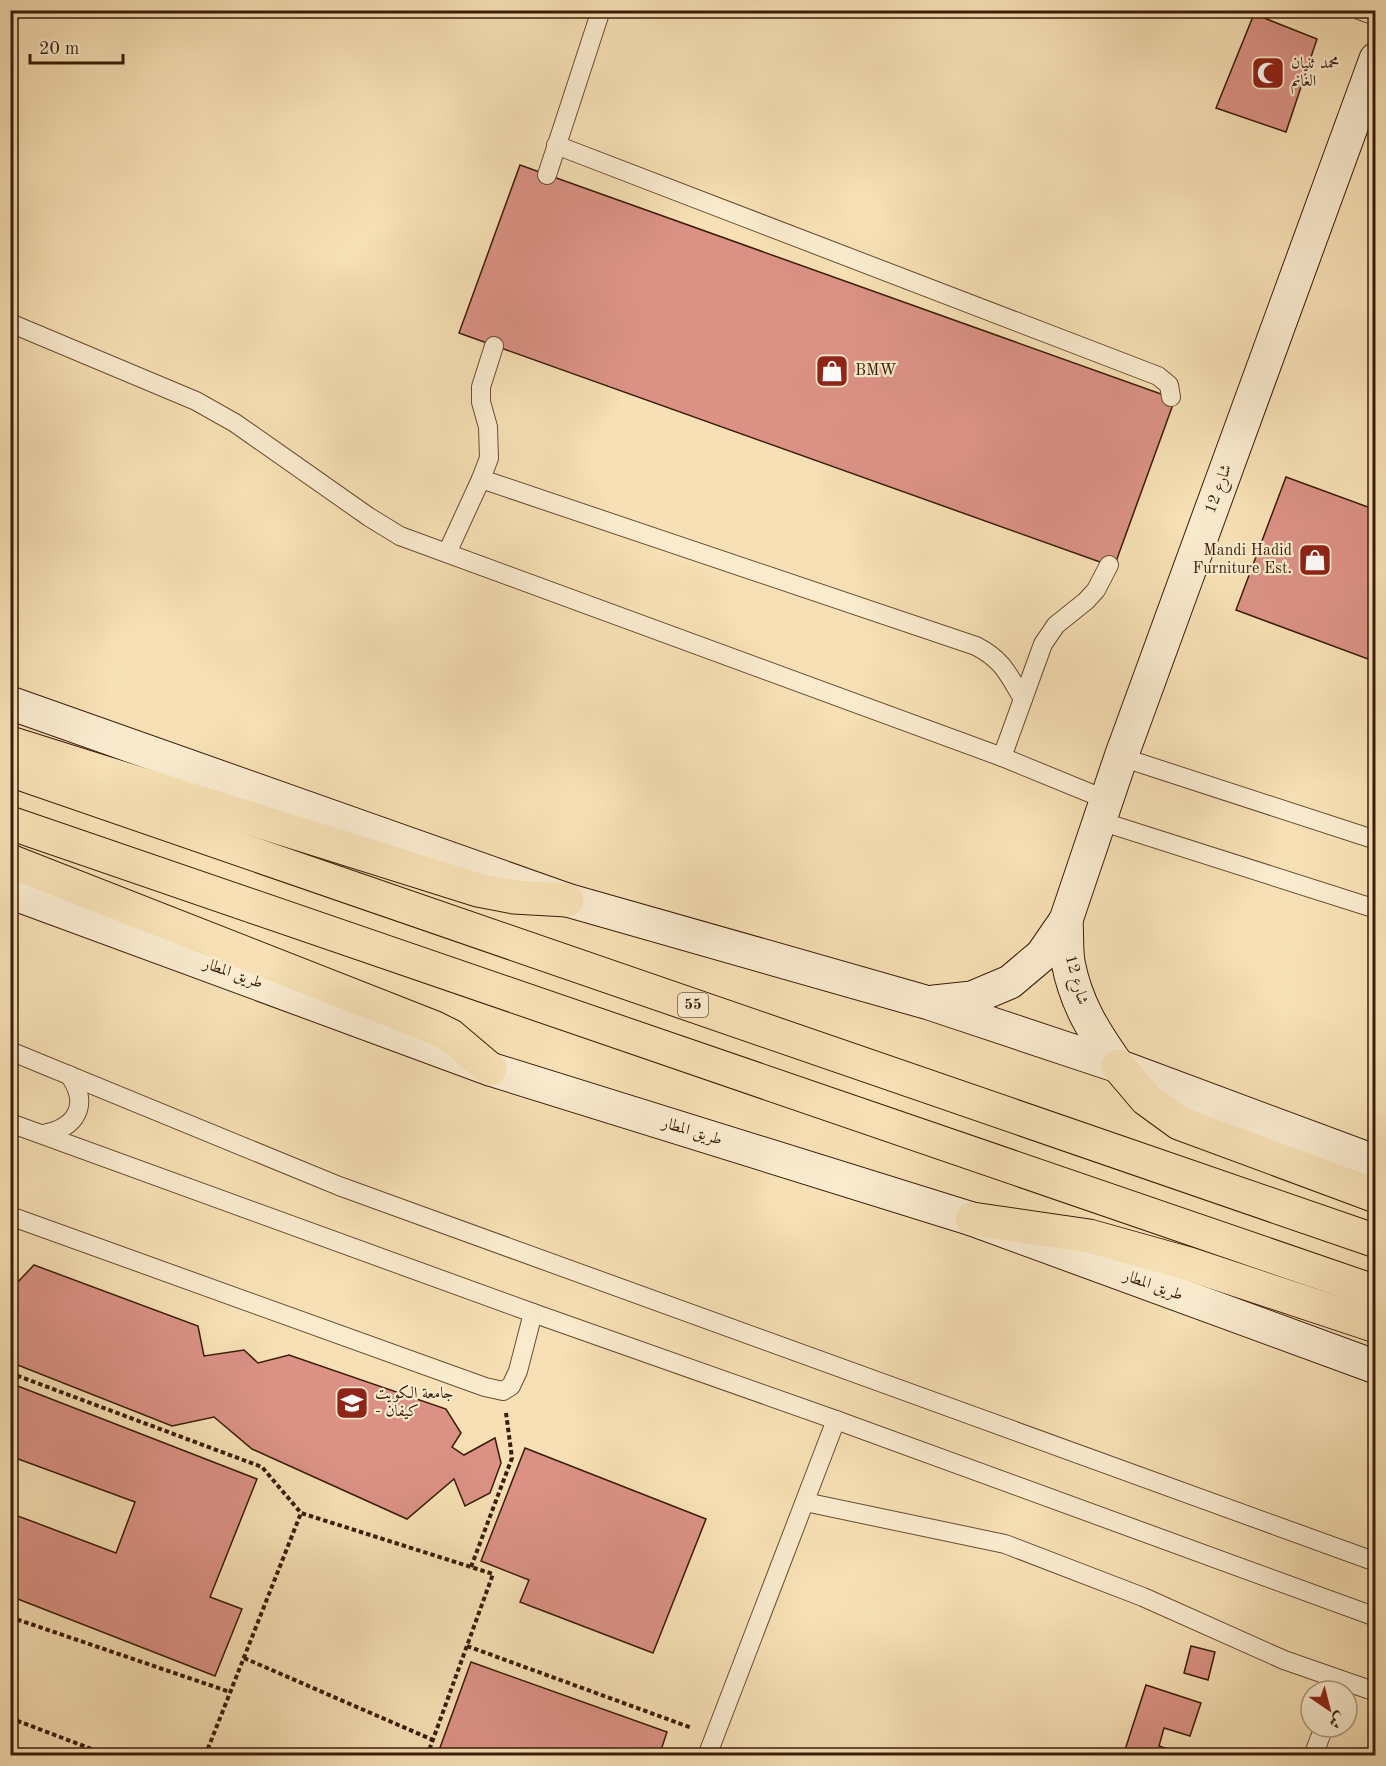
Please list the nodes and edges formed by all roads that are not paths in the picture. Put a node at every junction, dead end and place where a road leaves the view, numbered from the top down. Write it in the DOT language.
graph roads {
  1 [pos="601,10"];
  2 [pos="1359,10"];
  3 [pos="1376,16"];
  4 [pos="1376,59"];
  5 [pos="556,146"];
  6 [pos="547,175"];
  7 [pos="10,323"];
  8 [pos="494,346"];
  9 [pos="1171,397"];
  10 [pos="481,479"];
  11 [pos="447,553"];
  12 [pos="1109,565"];
  13 [pos="1023,699"];
  14 [pos="10,703"];
  15 [pos="10,743"];
  16 [pos="1002,757"];
  17 [pos="1121,757"];
  18 [pos="10,770"];
  19 [pos="1103,810"];
  20 [pos="10,823"];
  21 [pos="1376,840"];
  22 [pos="10,861"];
  23 [pos="10,892"];
  24 [pos="567,900"];
  25 [pos="1376,909"];
  26 [pos="1066,920"];
  27 [pos="929,1003"];
  28 [pos="10,1050"];
  29 [pos="1118,1066"];
  30 [pos="490,1069"];
  31 [pos="69,1075"];
  32 [pos="10,1123"];
  33 [pos="44,1134"];
  34 [pos="1376,1162"];
  35 [pos="1376,1196"];
  36 [pos="10,1216"];
  37 [pos="972,1219"];
  38 [pos="1376,1241"];
  39 [pos="1376,1292"];
  40 [pos="533,1313"];
  41 [pos="1376,1326"];
  42 [pos="1376,1367"];
  43 [pos="836,1420"];
  44 [pos="805,1502"];
  45 [pos="1376,1562"];
  46 [pos="1376,1617"];
  47 [pos="1325,1679"];
  48 [pos="1359,1689"];
  49 [pos="1376,1692"];
  50 [pos="1319,1739"];
  51 [pos="707,1755"];
  52 [pos="1313,1755"];
  1 -- 5 [label="lane"];
  2 -- 3 [label="lane"];
  4 -- 17 [label="main road, شارع 12"];
  5 -- 6 [label="lane"];
  5 -- 9 [label="lane"];
  7 -- 11 [label="lane"];
  8 -- 10 [label="lane"];
  10 -- 11 [label="lane"];
  10 -- 13 [label="lane"];
  11 -- 16 [label="lane"];
  12 -- 13 [label="lane"];
  13 -- 16 [label="lane"];
  14 -- 24 [label="main road"];
  15 -- 24 [label="highway"];
  16 -- 19 [label="lane"];
  17 -- 19 [label="main road, شارع 12"];
  17 -- 21 [label="lane"];
  18 -- 38 [label="highway, 55"];
  19 -- 25 [label="lane"];
  19 -- 26 [label="main road, شارع 12"];
  20 -- 39 [label="highway"];
  22 -- 30 [label="highway"];
  23 -- 30 [label="main road, طريق المطار"];
  24 -- 27 [label="main road"];
  26 -- 27 [label="main road, شارع 12"];
  26 -- 29 [label="main road, شارع 12"];
  27 -- 29 [label="main road"];
  28 -- 31 [label="lane"];
  29 -- 34 [label="main road"];
  29 -- 35 [label="highway"];
  30 -- 37 [label="main road, طريق المطار"];
  31 -- 33 [label="lane"];
  31 -- 45 [label="lane"];
  32 -- 33 [label="lane"];
  33 -- 40 [label="lane"];
  36 -- 40 [label="lane"];
  37 -- 41 [label="highway"];
  37 -- 42 [label="main road, طريق المطار"];
  40 -- 43 [label="lane"];
  43 -- 44 [label="lane"];
  43 -- 46 [label="lane"];
  44 -- 47 [label="lane"];
  44 -- 51 [label="lane"];
  48 -- 49 [label="lane"];
  50 -- 52 [label="lane"];
}
